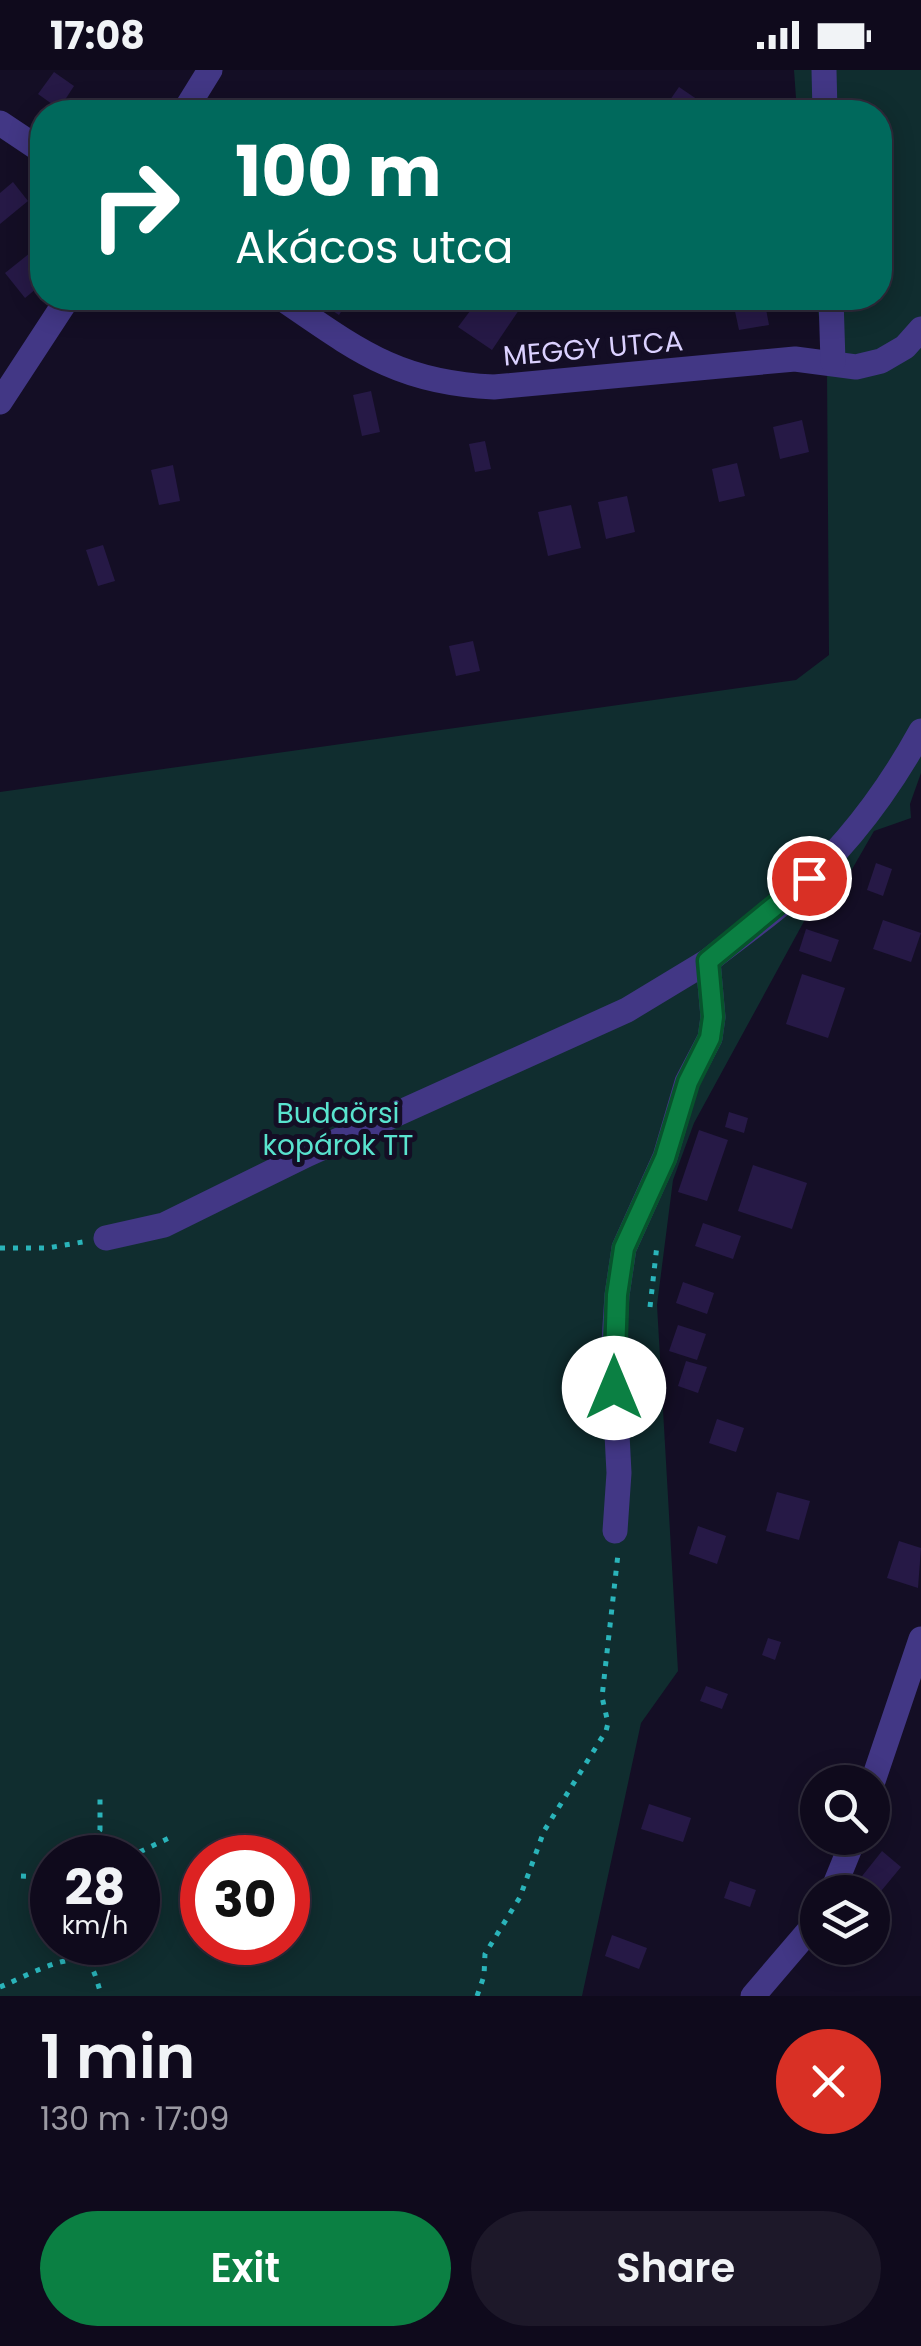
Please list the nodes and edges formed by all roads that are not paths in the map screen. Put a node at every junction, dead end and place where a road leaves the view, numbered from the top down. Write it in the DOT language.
graph roads {
  1 [pos="210,70"];
  2 [pos="824,70"];
  3 [pos="191,100"];
  4 [pos="825,100"];
  5 [pos="0,123"];
  6 [pos="30,144"];
  7 [pos="60,310"];
  8 [pos="299,310"];
  9 [pos="831,310"];
  10 [pos="921,329"];
  11 [pos="833,362"];
  12 [pos="0,402"];
  13 [pos="921,730"];
  14 [pos="708,961"];
  15 [pos="106,1238"];
  16 [pos="615,1531"];
  17 [pos="921,1640"];
  18 [pos="878,1765"];
  19 [pos="800,1941"];
  20 [pos="753,1996"];
  1 -- 3 [label="street"];
  2 -- 4 [label="street"];
  5 -- 6 [label="street"];
  7 -- 12 [label="street"];
  8 -- 11 [label="street, MEGGY UTCA"];
  9 -- 11 [label="street"];
  10 -- 11 [label="street, MEGGY UTCA"];
  13 -- 14 [label="street"];
  14 -- 15 [label="street"];
  14 -- 16 [label="street"];
  17 -- 18 [label="street"];
  19 -- 20 [label="street"];
}
